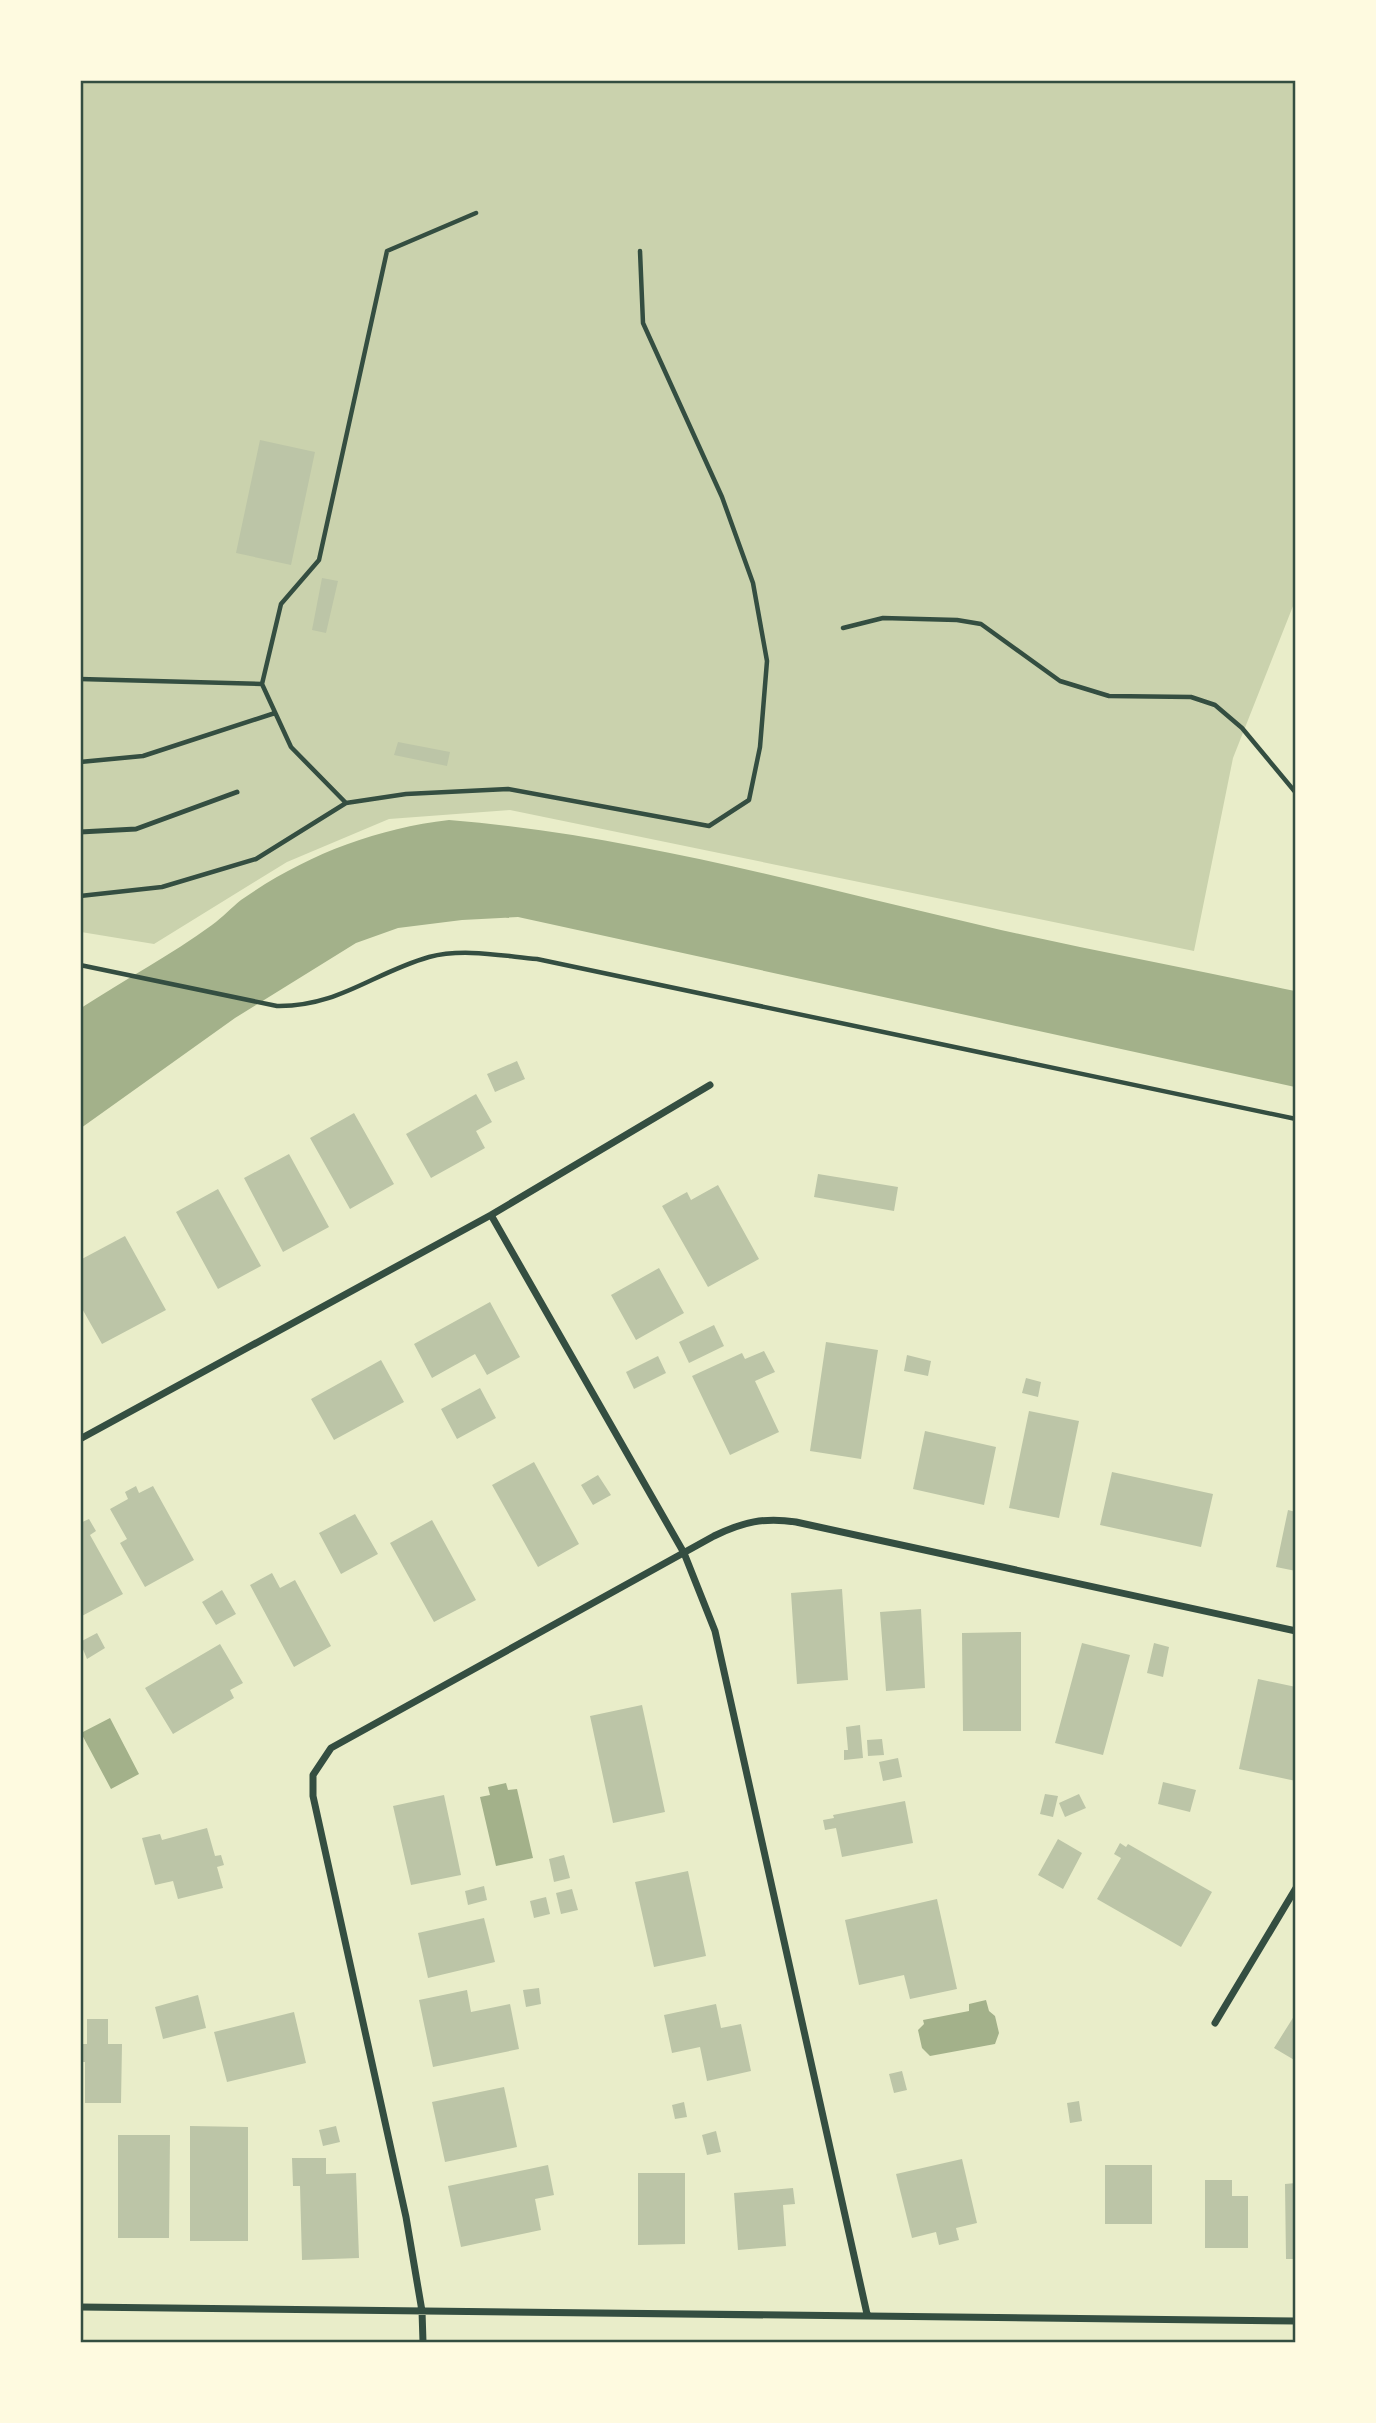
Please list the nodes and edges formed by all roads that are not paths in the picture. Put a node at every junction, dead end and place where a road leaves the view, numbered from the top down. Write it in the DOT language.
graph roads {
  1 [pos="237,792"];
  2 [pos="80,832"];
  3 [pos="709,1085"];
  4 [pos="491,1215"];
  5 [pos="80,1439"];
  6 [pos="684,1553"];
  7 [pos="1296,1631"];
  8 [pos="1296,1888"];
  9 [pos="1215,2023"];
  10 [pos="80,2307"];
  11 [pos="422,2311"];
  12 [pos="867,2314"];
  13 [pos="1296,2321"];
  14 [pos="423,2343"];
  1 -- 2 [label="lane"];
  3 -- 4 [label="street"];
  4 -- 5 [label="street"];
  4 -- 6 [label="street"];
  6 -- 7 [label="street"];
  6 -- 11 [label="street"];
  6 -- 12 [label="street"];
  8 -- 9 [label="street"];
  10 -- 11 [label="street"];
  11 -- 12 [label="street"];
  11 -- 14 [label="street"];
  12 -- 13 [label="street"];
}
